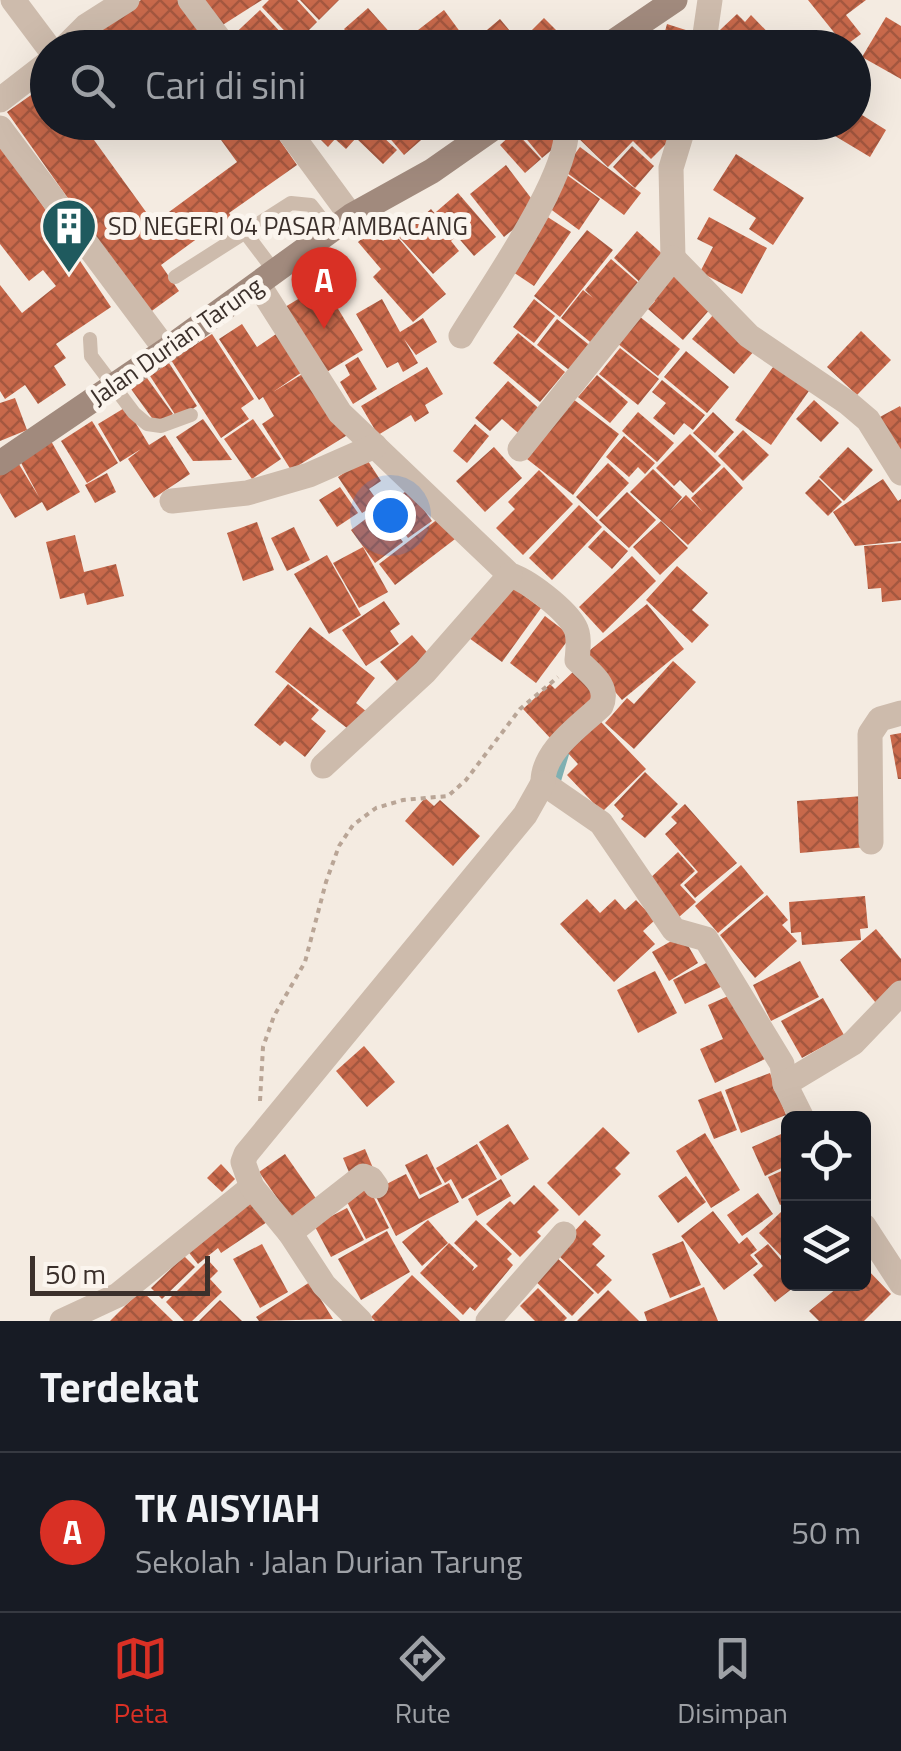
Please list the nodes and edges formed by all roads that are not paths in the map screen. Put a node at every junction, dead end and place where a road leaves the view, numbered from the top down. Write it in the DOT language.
graph roads {
  1 [pos="12,0"];
  2 [pos="127,0"];
  3 [pos="190,0"];
  4 [pos="675,0"];
  5 [pos="710,0"];
  6 [pos="35,30"];
  7 [pos="82,30"];
  8 [pos="212,30"];
  9 [pos="631,30"];
  10 [pos="706,30"];
  11 [pos="30,77"];
  12 [pos="0,100"];
  13 [pos="0,128"];
  14 [pos="293,140"];
  15 [pos="476,140"];
  16 [pos="568,140"];
  17 [pos="680,140"];
  18 [pos="342,224"];
  19 [pos="244,231"];
  20 [pos="310,249"];
  21 [pos="672,258"];
  22 [pos="175,277"];
  23 [pos="266,278"];
  24 [pos="340,298"];
  25 [pos="460,336"];
  26 [pos="90,339"];
  27 [pos="166,350"];
  28 [pos="114,384"];
  29 [pos="191,416"];
  30 [pos="375,446"];
  31 [pos="520,449"];
  32 [pos="0,463"];
  33 [pos="901,474"];
  34 [pos="172,501"];
  35 [pos="510,575"];
  36 [pos="901,713"];
  37 [pos="323,766"];
  38 [pos="550,786"];
  39 [pos="871,842"];
  40 [pos="901,994"];
  41 [pos="786,1084"];
  42 [pos="799,1111"];
  43 [pos="376,1186"];
  44 [pos="252,1187"];
  45 [pos="290,1233"];
  46 [pos="564,1234"];
  47 [pos="871,1237"];
  48 [pos="901,1283"];
  49 [pos="62,1321"];
  50 [pos="360,1321"];
  51 [pos="488,1321"];
  1 -- 6 [label="street"];
  2 -- 7 [label="street"];
  3 -- 8 [label="street"];
  4 -- 9 [label="street"];
  5 -- 10 [label="street"];
  11 -- 12 [label="street"];
  13 -- 27 [label="street"];
  14 -- 18 [label="street"];
  15 -- 18 [label="street, Jalan Durian Tarung"];
  16 -- 25 [label="street"];
  17 -- 21 [label="street"];
  18 -- 19 [label="lane"];
  18 -- 20 [label="street, Jalan Durian Tarung"];
  19 -- 22 [label="lane"];
  19 -- 23 [label="lane"];
  20 -- 23 [label="street, Jalan Durian Tarung"];
  20 -- 24 [label="lane"];
  21 -- 31 [label="street"];
  21 -- 33 [label="street"];
  23 -- 27 [label="street, Jalan Durian Tarung"];
  23 -- 30 [label="street"];
  26 -- 28 [label="lane"];
  27 -- 28 [label="street, Jalan Durian Tarung"];
  28 -- 29 [label="lane"];
  28 -- 32 [label="street, Jalan Durian Tarung"];
  30 -- 34 [label="street"];
  30 -- 35 [label="street"];
  35 -- 37 [label="street"];
  35 -- 38 [label="street"];
  36 -- 39 [label="street"];
  38 -- 41 [label="street"];
  38 -- 44 [label="street"];
  40 -- 41 [label="street"];
  41 -- 42 [label="street"];
  43 -- 45 [label="street"];
  44 -- 45 [label="street"];
  44 -- 49 [label="street"];
  45 -- 50 [label="street"];
  46 -- 51 [label="street"];
  47 -- 48 [label="street"];
}
